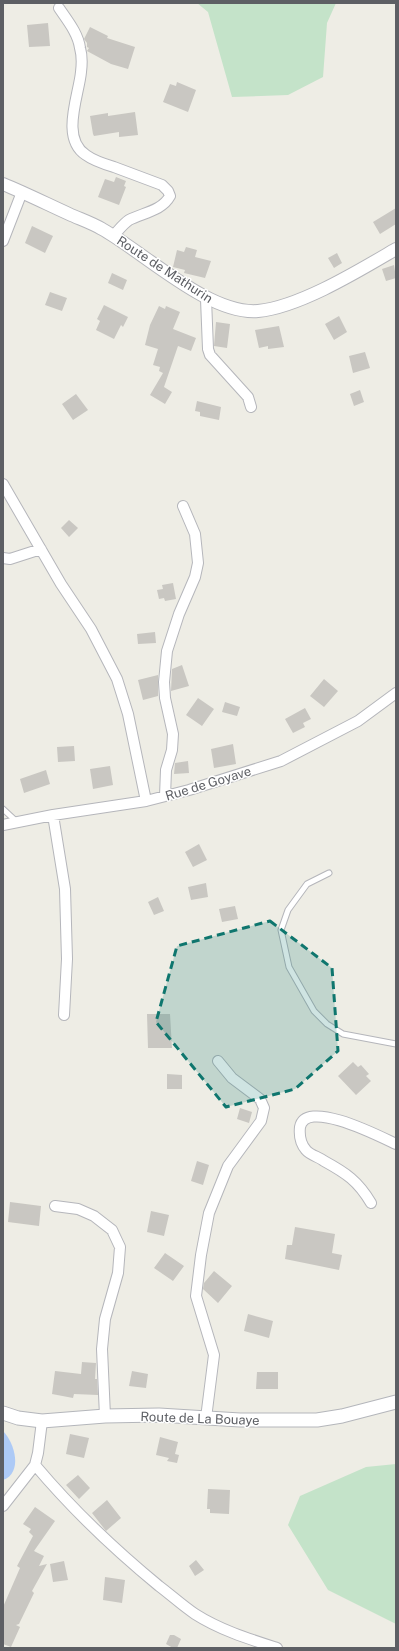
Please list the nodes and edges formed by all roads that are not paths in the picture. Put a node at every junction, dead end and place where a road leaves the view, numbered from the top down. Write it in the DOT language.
graph roads {
  1 [pos="59,8"];
  2 [pos="3,184"];
  3 [pos="22,192"];
  4 [pos="113,236"];
  5 [pos="3,241"];
  6 [pos="396,249"];
  7 [pos="206,299"];
  8 [pos="251,408"];
  9 [pos="3,484"];
  10 [pos="183,506"];
  11 [pos="41,549"];
  12 [pos="3,558"];
  13 [pos="396,693"];
  14 [pos="165,796"];
  15 [pos="146,801"];
  16 [pos="3,809"];
  17 [pos="53,815"];
  18 [pos="17,822"];
  19 [pos="3,824"];
  20 [pos="329,873"];
  21 [pos="64,1015"];
  22 [pos="396,1044"];
  23 [pos="218,1061"];
  24 [pos="396,1144"];
  25 [pos="371,1203"];
  26 [pos="55,1206"];
  27 [pos="396,1402"];
  28 [pos="3,1413"];
  29 [pos="105,1416"];
  30 [pos="206,1418"];
  31 [pos="42,1421"];
  32 [pos="35,1465"];
  33 [pos="3,1506"];
  34 [pos="277,1648"];
  1 -- 4 [label="street"];
  2 -- 3 [label="street, Route de Mathurin"];
  3 -- 4 [label="street, Route de Mathurin"];
  3 -- 5 [label="street"];
  4 -- 7 [label="street, Route de Mathurin"];
  6 -- 7 [label="street, Route de Mathurin"];
  7 -- 8 [label="street"];
  9 -- 11 [label="street"];
  10 -- 14 [label="street"];
  11 -- 12 [label="street"];
  11 -- 15 [label="street"];
  13 -- 14 [label="street, Rue de Goyave"];
  14 -- 15 [label="street, Rue de Goyave"];
  15 -- 17 [label="street, Rue de Goyave"];
  16 -- 18 [label="lane"];
  17 -- 18 [label="street, Rue de Goyave"];
  17 -- 21 [label="street"];
  18 -- 19 [label="street, Rue de Goyave"];
  20 -- 22 [label="lane"];
  23 -- 30 [label="street"];
  24 -- 25 [label="street"];
  26 -- 29 [label="street"];
  27 -- 30 [label="main road, Route de La Bouaye"];
  28 -- 31 [label="main road, Route de La Bouaye"];
  29 -- 30 [label="main road, Route de La Bouaye"];
  29 -- 31 [label="main road, Route de La Bouaye"];
  31 -- 32 [label="street"];
  32 -- 33 [label="street"];
  32 -- 34 [label="street"];
}
